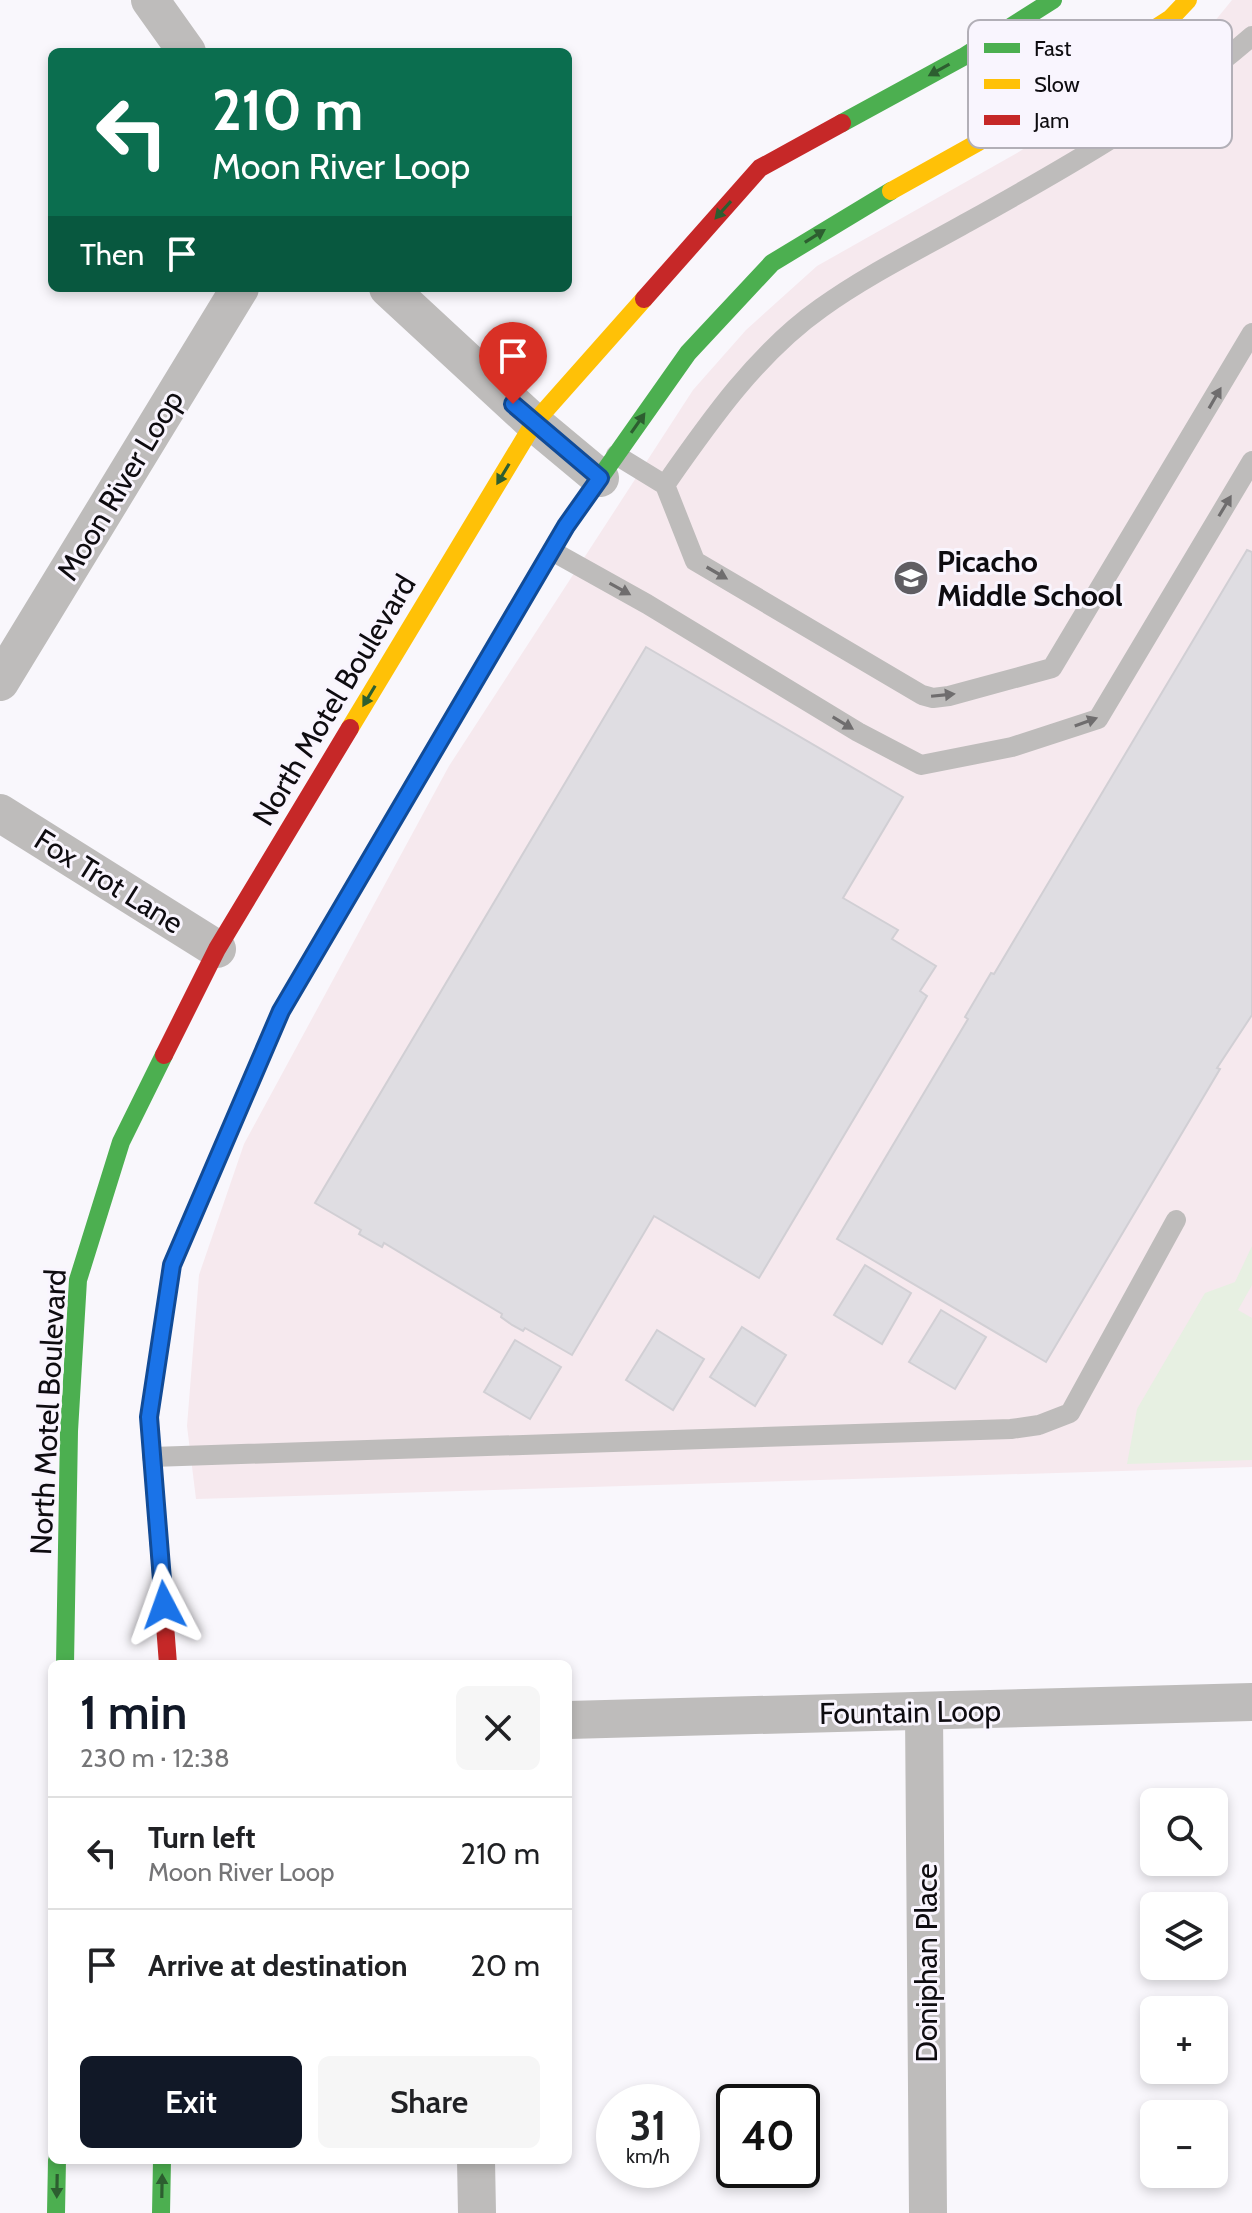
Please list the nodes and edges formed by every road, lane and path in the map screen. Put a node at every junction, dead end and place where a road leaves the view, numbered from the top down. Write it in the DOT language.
graph roads {
  1 [pos="150,0"];
  2 [pos="1053,0"];
  3 [pos="1188,0"];
  4 [pos="1021,20"];
  5 [pos="1168,20"];
  6 [pos="1252,36"];
  7 [pos="184,48"];
  8 [pos="1232,53"];
  9 [pos="968,54"];
  10 [pos="968,148"];
  11 [pos="1097,148"];
  12 [pos="238,292"];
  13 [pos="392,292"];
  14 [pos="1252,333"];
  15 [pos="534,423"];
  16 [pos="1252,461"];
  17 [pos="608,466"];
  18 [pos="665,485"];
  19 [pos="552,551"];
  20 [pos="0,682"];
  21 [pos="0,813"];
  22 [pos="217,949"];
  23 [pos="1176,1220"];
  24 [pos="152,1457"];
  25 [pos="65,1660"];
  26 [pos="168,1660"];
  27 [pos="1252,1702"];
  28 [pos="924,1712"];
  29 [pos="572,1720"];
  30 [pos="57,2164"];
  31 [pos="162,2164"];
  32 [pos="476,2164"];
  33 [pos="56,2213"];
  34 [pos="161,2213"];
  35 [pos="477,2213"];
  36 [pos="928,2213"];
  1 -- 7 [label="street"];
  2 -- 4 [label="street, North Motel Boulevard, one-way"];
  5 -- 3 [label="street, one-way"];
  6 -- 8 [label="lane"];
  9 -- 15 [label="street, North Motel Boulevard, one-way"];
  17 -- 10 [label="street, one-way"];
  11 -- 18 [label="lane"];
  12 -- 20 [label="street, Moon River Loop"];
  13 -- 15 [label="street"];
  18 -- 14 [label="lane, one-way"];
  15 -- 17 [label="street"];
  15 -- 22 [label="street, North Motel Boulevard, one-way"];
  19 -- 16 [label="lane, one-way"];
  17 -- 18 [label="lane"];
  17 -- 19 [label="street"];
  19 -- 24 [label="street"];
  21 -- 22 [label="street, Fox Trot Lane"];
  22 -- 25 [label="street, North Motel Boulevard"];
  23 -- 24 [label="lane"];
  24 -- 26 [label="street"];
  27 -- 28 [label="street, Fountain Loop"];
  28 -- 29 [label="street, Fountain Loop"];
  28 -- 36 [label="street, Doniphan Place"];
  30 -- 33 [label="street, one-way"];
  34 -- 31 [label="street, one-way"];
  32 -- 35 [label="street"];
}
